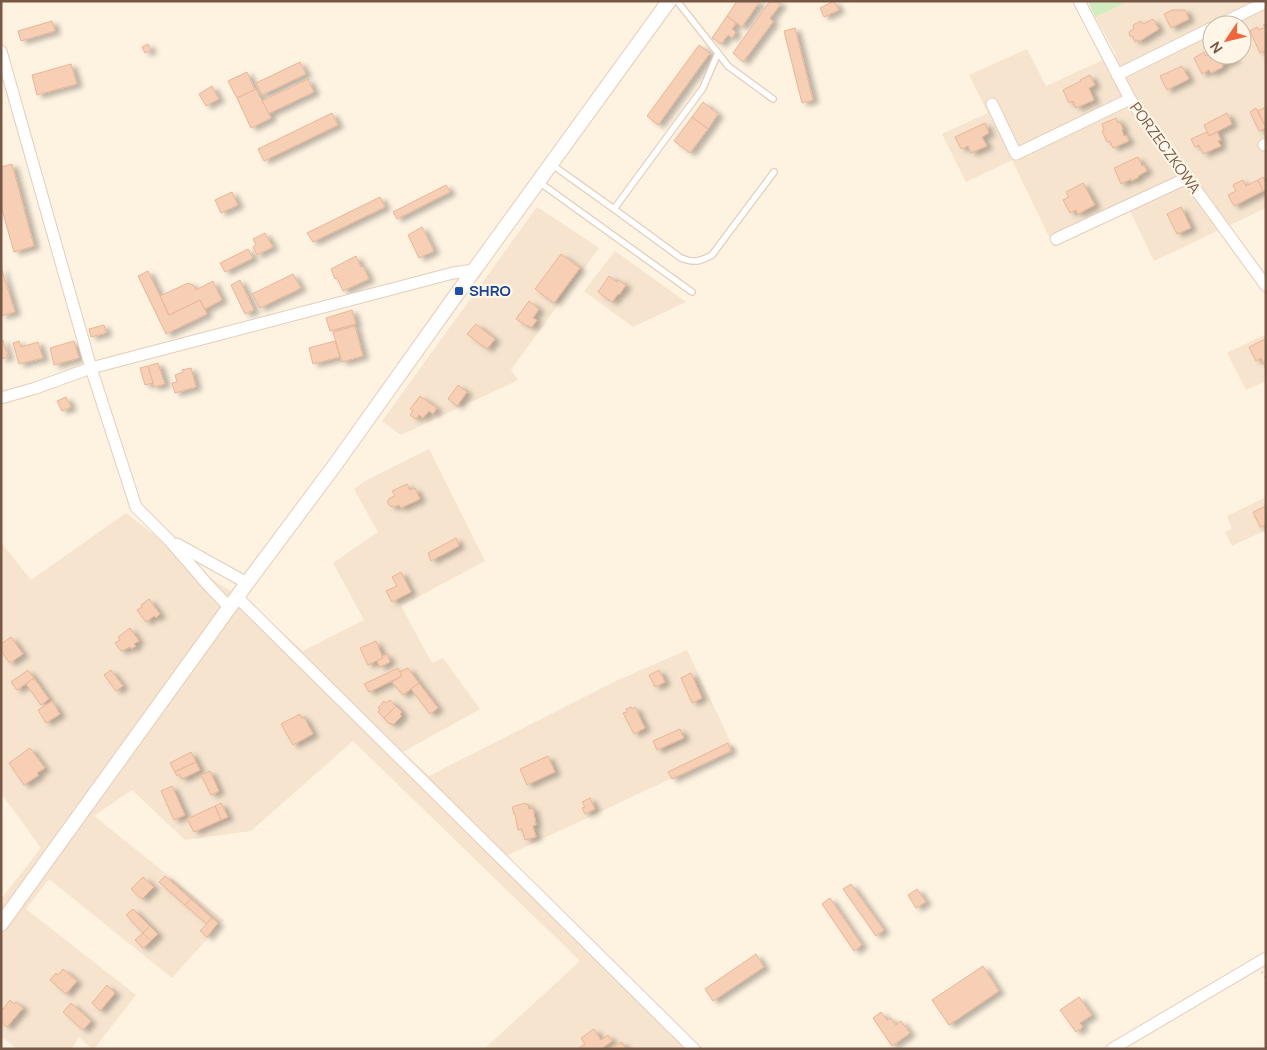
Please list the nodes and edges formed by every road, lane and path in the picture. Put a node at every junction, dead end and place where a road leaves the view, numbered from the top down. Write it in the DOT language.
graph roads {
  1 [pos="669,1"];
  2 [pos="677,1"];
  3 [pos="1078,1"];
  4 [pos="1266,2"];
  5 [pos="1239,15"];
  6 [pos="1202,33"];
  7 [pos="1,51"];
  8 [pos="718,52"];
  9 [pos="1117,75"];
  10 [pos="773,99"];
  11 [pos="1130,99"];
  12 [pos="992,104"];
  13 [pos="774,172"];
  14 [pos="544,174"];
  15 [pos="1187,178"];
  16 [pos="614,209"];
  17 [pos="1056,240"];
  18 [pos="474,270"];
  19 [pos="1266,286"];
  20 [pos="692,292"];
  21 [pos="91,368"];
  22 [pos="1,398"];
  23 [pos="169,540"];
  24 [pos="248,583"];
  25 [pos="233,602"];
  26 [pos="1,924"];
  27 [pos="1266,958"];
  28 [pos="694,1049"];
  29 [pos="1112,1049"];
  1 -- 14 [label="street"];
  2 -- 8 [label="lane"];
  3 -- 9 [label="street, PORZECZKOWA"];
  4 -- 5 [label="street"];
  6 -- 9 [label="street"];
  7 -- 21 [label="street"];
  8 -- 10 [label="lane"];
  8 -- 16 [label="lane"];
  9 -- 11 [label="street, PORZECZKOWA"];
  11 -- 12 [label="street"];
  11 -- 15 [label="street, PORZECZKOWA"];
  13 -- 16 [label="lane"];
  14 -- 16 [label="lane"];
  14 -- 18 [label="street"];
  14 -- 20 [label="lane"];
  15 -- 17 [label="street"];
  15 -- 19 [label="street, PORZECZKOWA"];
  18 -- 21 [label="street"];
  18 -- 24 [label="street"];
  21 -- 22 [label="street"];
  21 -- 23 [label="street"];
  23 -- 24 [label="street"];
  23 -- 25 [label="street"];
  24 -- 25 [label="street"];
  25 -- 26 [label="street"];
  25 -- 28 [label="street"];
  27 -- 29 [label="street"];
}
